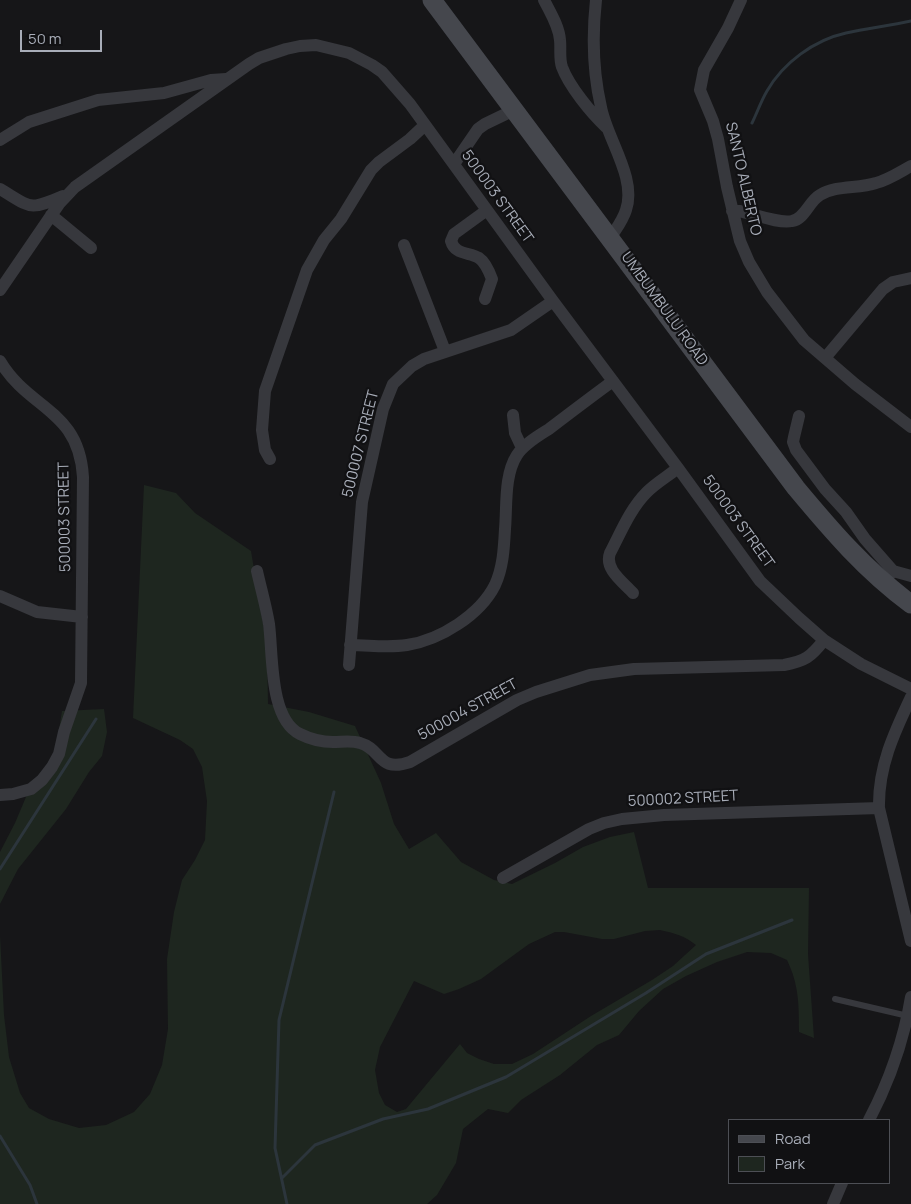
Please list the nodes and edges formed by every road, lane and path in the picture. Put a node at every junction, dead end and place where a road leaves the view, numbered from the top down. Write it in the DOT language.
graph roads {
  1 [pos="432,0"];
  2 [pos="544,0"];
  3 [pos="596,0"];
  4 [pos="739,0"];
  5 [pos="226,79"];
  6 [pos="514,110"];
  7 [pos="425,125"];
  8 [pos="608,128"];
  9 [pos="0,140"];
  10 [pos="454,164"];
  11 [pos="911,166"];
  12 [pos="0,189"];
  13 [pos="66,195"];
  14 [pos="487,210"];
  15 [pos="732,211"];
  16 [pos="51,214"];
  17 [pos="611,237"];
  18 [pos="404,245"];
  19 [pos="91,248"];
  20 [pos="911,278"];
  21 [pos="0,290"];
  22 [pos="486,299"];
  23 [pos="553,301"];
  24 [pos="445,351"];
  25 [pos="825,358"];
  26 [pos="0,361"];
  27 [pos="613,382"];
  28 [pos="513,415"];
  29 [pos="799,416"];
  30 [pos="911,428"];
  31 [pos="522,448"];
  32 [pos="270,459"];
  33 [pos="678,468"];
  34 [pos="257,572"];
  35 [pos="888,576"];
  36 [pos="911,576"];
  37 [pos="633,593"];
  38 [pos="0,596"];
  39 [pos="911,604"];
  40 [pos="82,617"];
  41 [pos="824,640"];
  42 [pos="350,645"];
  43 [pos="349,665"];
  44 [pos="911,689"];
  45 [pos="911,697"];
  46 [pos="0,795"];
  47 [pos="879,808"];
  48 [pos="503,878"];
  49 [pos="911,941"];
  50 [pos="834,999"];
  51 [pos="911,1000"];
  52 [pos="908,1016"];
  53 [pos="870,1119"];
  54 [pos="842,1184"];
  55 [pos="834,1204"];
  1 -- 6 [label="main road, UMBUMBULU ROAD"];
  2 -- 8 [label="street"];
  3 -- 8 [label="street"];
  4 -- 15 [label="street, SANTO ALBERTO"];
  5 -- 7 [label="street, 500003 STREET"];
  5 -- 9 [label="street"];
  5 -- 13 [label="street, 500003 STREET"];
  6 -- 10 [label="street"];
  6 -- 17 [label="main road, UMBUMBULU ROAD"];
  7 -- 10 [label="street, 500003 STREET"];
  7 -- 32 [label="street"];
  8 -- 17 [label="street"];
  10 -- 14 [label="street, 500003 STREET"];
  11 -- 15 [label="street"];
  12 -- 13 [label="street"];
  13 -- 16 [label="street, 500003 STREET"];
  14 -- 22 [label="street"];
  14 -- 23 [label="street, 500003 STREET"];
  15 -- 25 [label="street, SANTO ALBERTO"];
  16 -- 19 [label="street"];
  16 -- 21 [label="street, 500003 STREET"];
  17 -- 35 [label="main road, UMBUMBULU ROAD"];
  18 -- 24 [label="street"];
  20 -- 25 [label="street"];
  23 -- 24 [label="street, 500007 STREET"];
  23 -- 27 [label="street, 500003 STREET"];
  24 -- 42 [label="street, 500007 STREET"];
  25 -- 30 [label="street, SANTO ALBERTO"];
  26 -- 40 [label="street, 500003 STREET"];
  27 -- 31 [label="street"];
  27 -- 33 [label="street, 500003 STREET"];
  28 -- 31 [label="street"];
  29 -- 35 [label="street"];
  31 -- 42 [label="street"];
  33 -- 37 [label="street"];
  33 -- 41 [label="street, 500003 STREET"];
  34 -- 41 [label="street, 500004 STREET"];
  35 -- 36 [label="street"];
  35 -- 39 [label="main road, UMBUMBULU ROAD"];
  38 -- 40 [label="street"];
  40 -- 46 [label="street, 500003 STREET"];
  41 -- 44 [label="street, 500003 STREET"];
  42 -- 43 [label="street, 500007 STREET"];
  45 -- 47 [label="street"];
  47 -- 48 [label="street, 500002 STREET"];
  47 -- 49 [label="street"];
  50 -- 52 [label="lane"];
  51 -- 52 [label="street"];
  52 -- 53 [label="street"];
  54 -- 55 [label="street"];
}
